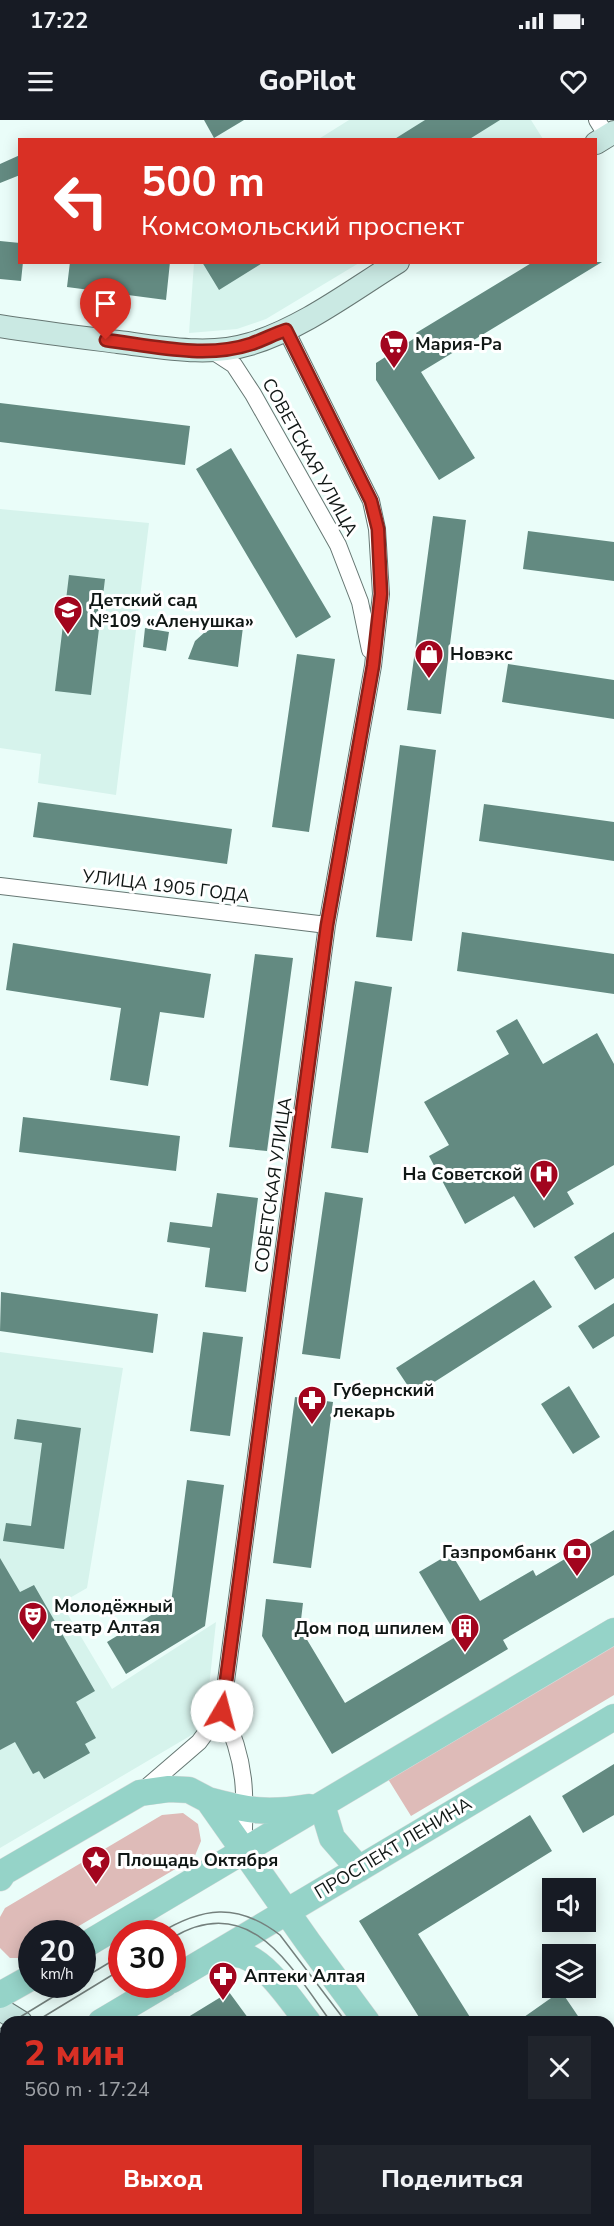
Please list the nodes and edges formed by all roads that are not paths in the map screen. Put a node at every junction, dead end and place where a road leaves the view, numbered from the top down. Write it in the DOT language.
graph roads {
  1 [pos="395,264"];
  2 [pos="0,326"];
  3 [pos="286,330"];
  4 [pos="211,350"];
  5 [pos="373,666"];
  6 [pos="0,886"];
  7 [pos="327,925"];
  8 [pos="614,1630"];
  9 [pos="222,1711"];
  10 [pos="614,1717"];
  11 [pos="140,1793"];
  12 [pos="208,1800"];
  13 [pos="321,1805"];
  14 [pos="246,1810"];
  15 [pos="243,1852"];
  16 [pos="359,1869"];
  17 [pos="1,1874"];
  18 [pos="287,1912"];
  19 [pos="96,1939"];
  20 [pos="217,1954"];
  21 [pos="186,1972"];
  22 [pos="18,1985"];
  23 [pos="0,1995"];
  24 [pos="141,1998"];
  25 [pos="111,2016"];
  26 [pos="303,2016"];
  27 [pos="363,2016"];
  1 -- 3 [label="main road"];
  2 -- 4 [label="main road"];
  3 -- 4 [label="main road"];
  3 -- 5 [label="street, СОВЕТСКАЯ УЛИЦА"];
  4 -- 5 [label="street, СОВЕТСКАЯ УЛИЦА"];
  5 -- 7 [label="street, СОВЕТСКАЯ УЛИЦА"];
  6 -- 7 [label="street, УЛИЦА 1905 ГОДА"];
  7 -- 9 [label="street, СОВЕТСКАЯ УЛИЦА"];
  8 -- 13 [label="main road"];
  9 -- 11 [label="street"];
  9 -- 14 [label="street"];
  10 -- 16 [label="main road, ПРОСПЕКТ ЛЕНИНА"];
  11 -- 12 [label="main road"];
  11 -- 17 [label="main road"];
  12 -- 14 [label="main road"];
  12 -- 15 [label="main road"];
  13 -- 14 [label="main road"];
  13 -- 15 [label="main road"];
  13 -- 16 [label="main road"];
  14 -- 15 [label="street"];
  15 -- 18 [label="main road"];
  15 -- 19 [label="main road"];
  16 -- 18 [label="main road, ПРОСПЕКТ ЛЕНИНА"];
  18 -- 20 [label="main road, ПРОСПЕКТ ЛЕНИНА"];
  18 -- 27 [label="main road"];
  20 -- 21 [label="main road, ПРОСПЕКТ ЛЕНИНА"];
  20 -- 26 [label="main road"];
  22 -- 23 [label="main road"];
  24 -- 25 [label="main road"];
}
